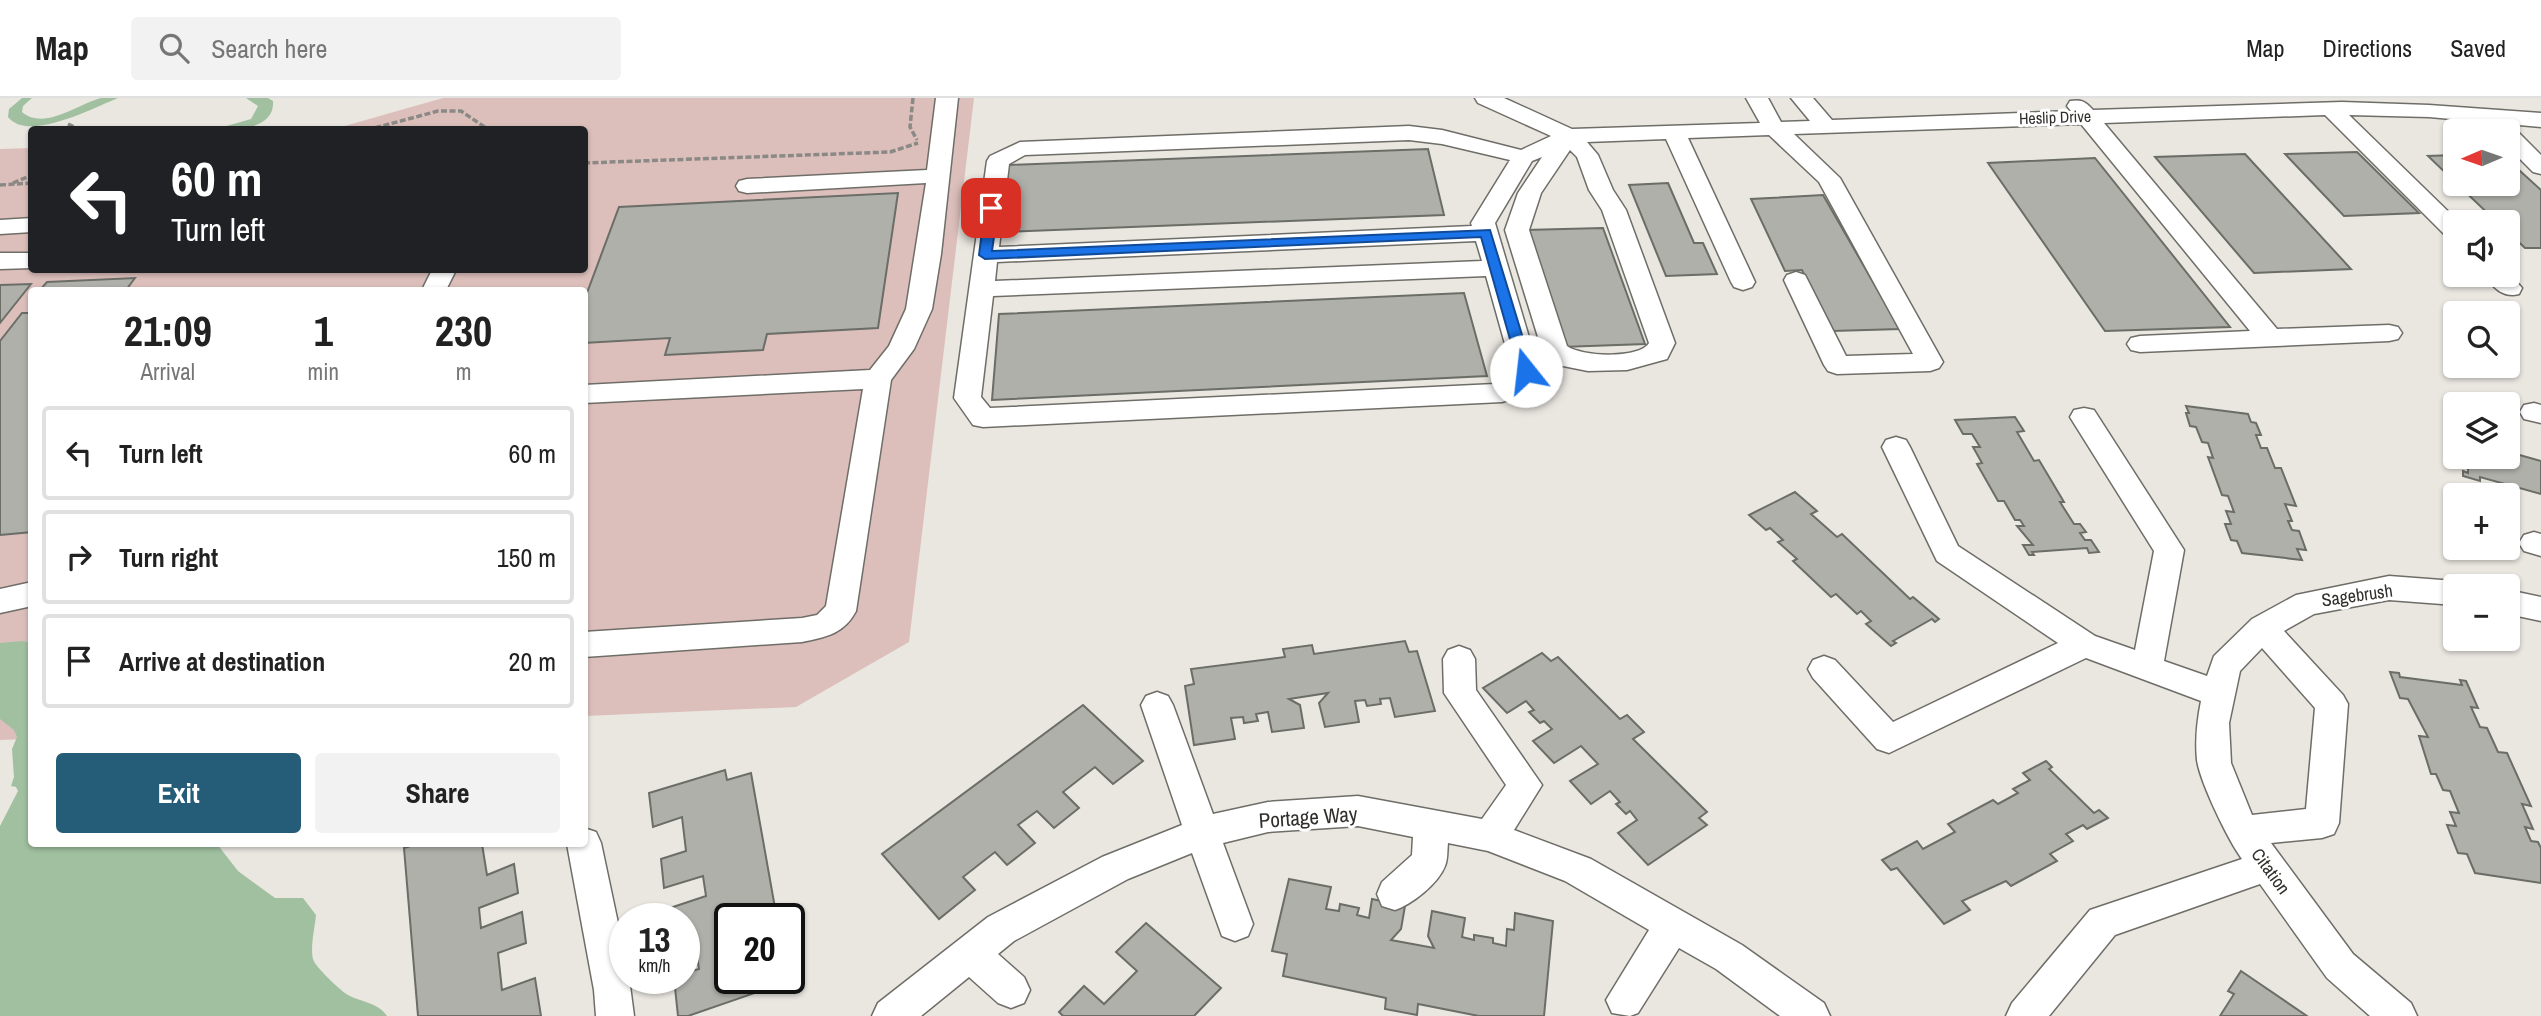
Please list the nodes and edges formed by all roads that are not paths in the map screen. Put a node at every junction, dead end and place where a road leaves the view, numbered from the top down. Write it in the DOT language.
graph roads {
  1 [pos="947,98"];
  2 [pos="1486,98"];
  3 [pos="1757,98"];
  4 [pos="1802,98"];
  5 [pos="1952,98"];
  6 [pos="2269,104"];
  7 [pos="2079,107"];
  8 [pos="2330,108"];
  9 [pos="2452,119"];
  10 [pos="2541,120"];
  11 [pos="1967,121"];
  12 [pos="2520,121"];
  13 [pos="1826,126"];
  14 [pos="1774,128"];
  15 [pos="1674,132"];
  16 [pos="1569,136"];
  17 [pos="2520,147"];
  18 [pos="1523,157"];
  19 [pos="2541,167"];
  20 [pos="928,177"];
  21 [pos="747,186"];
  22 [pos="2443,220"];
  23 [pos="28,225"];
  24 [pos="0,227"];
  25 [pos="1486,233"];
  26 [pos="985,255"];
  27 [pos="28,260"];
  28 [pos="0,261"];
  29 [pos="1496,268"];
  30 [pos="1796,280"];
  31 [pos="1743,282"];
  32 [pos="981,289"];
  33 [pos="2389,332"];
  34 [pos="2270,338"];
  35 [pos="2140,344"];
  36 [pos="878,379"];
  37 [pos="588,394"];
  38 [pos="2084,417"];
  39 [pos="1896,447"];
  40 [pos="2443,592"];
  41 [pos="28,595"];
  42 [pos="0,601"];
  43 [pos="2520,605"];
  44 [pos="2541,609"];
  45 [pos="2263,628"];
  46 [pos="588,645"];
  47 [pos="2084,645"];
  48 [pos="1459,659"];
  49 [pos="2147,668"];
  50 [pos="1824,669"];
  51 [pos="2219,694"];
  52 [pos="1157,705"];
  53 [pos="1431,825"];
  54 [pos="2242,831"];
  55 [pos="1203,832"];
  56 [pos="1490,836"];
  57 [pos="585,847"];
  58 [pos="2267,866"];
  59 [pos="1395,894"];
  60 [pos="1236,924"];
  61 [pos="1673,924"];
  62 [pos="970,953"];
  63 [pos="1011,990"];
  64 [pos="1625,1000"];
  65 [pos="615,1016"];
  66 [pos="891,1016"];
  67 [pos="1811,1016"];
  68 [pos="2025,1016"];
  69 [pos="2398,1016"];
  1 -- 20 [label="street"];
  2 -- 16 [label="street"];
  3 -- 14 [label="street"];
  4 -- 13 [label="street"];
  5 -- 11 [label="street"];
  6 -- 7 [label="street, Heslip Drive"];
  6 -- 8 [label="street, Heslip Drive"];
  7 -- 11 [label="street, Heslip Drive"];
  7 -- 34 [label="street"];
  8 -- 9 [label="street, Heslip Drive"];
  8 -- 22 [label="street"];
  10 -- 12 [label="street, Heslip Drive"];
  11 -- 13 [label="street, Heslip Drive"];
  13 -- 14 [label="street, Heslip Drive"];
  14 -- 15 [label="street, Heslip Drive"];
  14 -- 30 [label="street"];
  15 -- 16 [label="street, Heslip Drive"];
  15 -- 31 [label="street"];
  16 -- 16 [label="street"];
  16 -- 18 [label="street"];
  17 -- 19 [label="street"];
  18 -- 25 [label="street"];
  18 -- 26 [label="street"];
  20 -- 21 [label="street"];
  20 -- 36 [label="street"];
  23 -- 24 [label="street"];
  25 -- 26 [label="street"];
  25 -- 29 [label="street"];
  26 -- 32 [label="street"];
  27 -- 28 [label="street"];
  29 -- 32 [label="street"];
  29 -- 32 [label="street"];
  33 -- 34 [label="street"];
  34 -- 35 [label="street"];
  36 -- 37 [label="street"];
  36 -- 46 [label="street"];
  38 -- 49 [label="street"];
  39 -- 47 [label="street"];
  40 -- 45 [label="street, Sagebrush"];
  41 -- 42 [label="street"];
  43 -- 44 [label="street"];
  45 -- 51 [label="street, Sagebrush"];
  45 -- 54 [label="street"];
  47 -- 49 [label="street"];
  47 -- 50 [label="street"];
  48 -- 56 [label="street"];
  49 -- 51 [label="street"];
  51 -- 54 [label="street, Citation"];
  52 -- 55 [label="street"];
  53 -- 55 [label="street, Portage Way"];
  53 -- 56 [label="street, Portage Way"];
  53 -- 59 [label="street"];
  54 -- 58 [label="street, Citation"];
  55 -- 60 [label="street"];
  55 -- 62 [label="street, Portage Way"];
  56 -- 61 [label="street, Portage Way"];
  57 -- 65 [label="street"];
  58 -- 68 [label="street"];
  58 -- 69 [label="street, Citation"];
  61 -- 64 [label="street"];
  61 -- 67 [label="street, Portage Way"];
  62 -- 63 [label="street"];
  62 -- 66 [label="street, Portage Way"];
}
